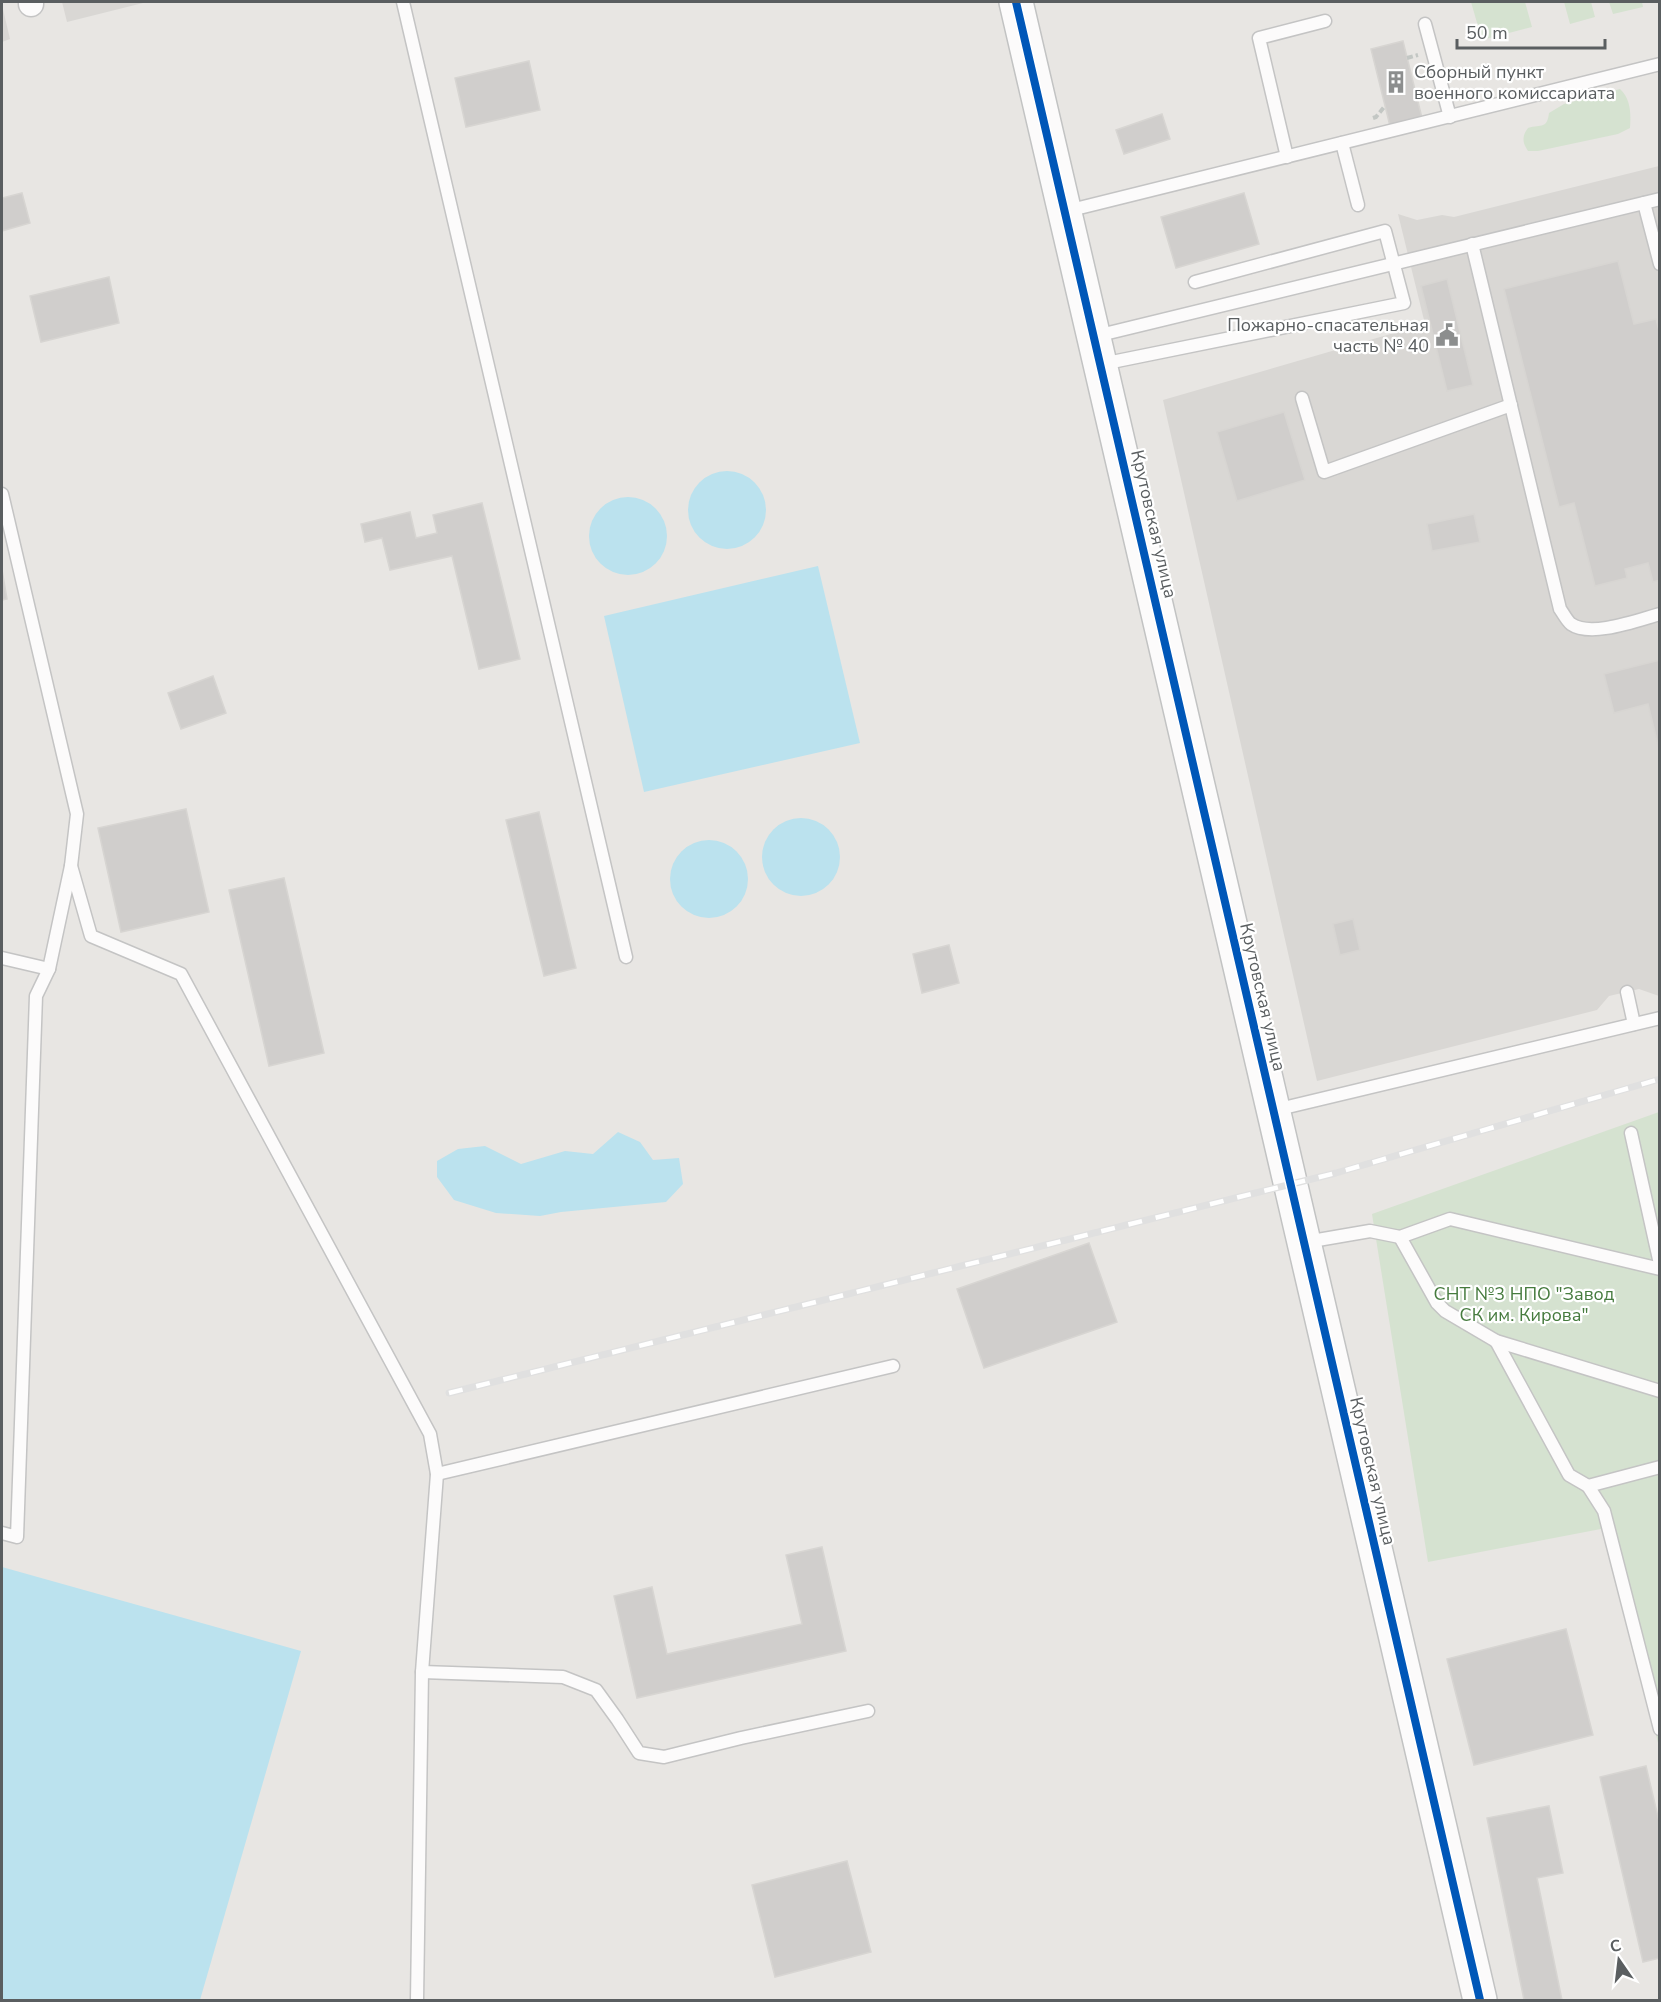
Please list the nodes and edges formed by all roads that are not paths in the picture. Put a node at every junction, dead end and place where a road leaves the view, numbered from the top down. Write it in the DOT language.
graph roads {
  1 [pos="403,2"];
  2 [pos="1016,2"];
  3 [pos="1325,21"];
  4 [pos="1425,24"];
  5 [pos="1659,64"];
  6 [pos="1450,117"];
  7 [pos="1342,143"];
  8 [pos="1287,157"];
  9 [pos="1659,199"];
  10 [pos="1644,202"];
  11 [pos="1358,205"];
  12 [pos="1066,212"];
  13 [pos="1472,244"];
  14 [pos="1394,263"];
  15 [pos="1659,264"];
  16 [pos="1195,282"];
  17 [pos="1098,350"];
  18 [pos="1302,398"];
  19 [pos="1511,405"];
  20 [pos="2,494"];
  21 [pos="3,510"];
  22 [pos="1659,614"];
  23 [pos="71,866"];
  24 [pos="626,957"];
  25 [pos="2,958"];
  26 [pos="49,969"];
  27 [pos="1627,992"];
  28 [pos="1659,1018"];
  29 [pos="1634,1024"];
  30 [pos="1274,1111"];
  31 [pos="1631,1133"];
  32 [pos="1400,1237"];
  33 [pos="1305,1243"];
  34 [pos="1659,1264"];
  35 [pos="1659,1269"];
  36 [pos="1496,1341"];
  37 [pos="893,1366"];
  38 [pos="1659,1391"];
  39 [pos="1659,1467"];
  40 [pos="437,1474"];
  41 [pos="1588,1486"];
  42 [pos="2,1533"];
  43 [pos="422,1672"];
  44 [pos="868,1711"];
  45 [pos="1659,1729"];
  46 [pos="417,2001"];
  47 [pos="1480,2001"];
  1 -- 24 [label="lane"];
  2 -- 12 [label="street, Крутовская улица"];
  3 -- 8 [label="lane"];
  4 -- 6 [label="lane"];
  5 -- 6 [label="lane"];
  6 -- 7 [label="lane"];
  7 -- 8 [label="lane"];
  7 -- 11 [label="lane"];
  8 -- 12 [label="lane"];
  9 -- 10 [label="lane"];
  10 -- 13 [label="lane"];
  10 -- 15 [label="lane"];
  12 -- 17 [label="street, Крутовская улица"];
  13 -- 14 [label="lane"];
  13 -- 19 [label="lane"];
  14 -- 16 [label="lane"];
  14 -- 17 [label="lane"];
  14 -- 17 [label="lane"];
  17 -- 30 [label="street, Крутовская улица"];
  18 -- 19 [label="lane"];
  19 -- 22 [label="lane"];
  20 -- 21 [label="lane"];
  21 -- 23 [label="lane"];
  23 -- 26 [label="lane"];
  23 -- 40 [label="lane"];
  25 -- 26 [label="lane"];
  26 -- 42 [label="lane"];
  27 -- 29 [label="lane"];
  28 -- 29 [label="lane"];
  29 -- 30 [label="lane"];
  30 -- 33 [label="street, Крутовская улица"];
  31 -- 34 [label="lane"];
  32 -- 33 [label="lane"];
  32 -- 35 [label="lane"];
  32 -- 36 [label="lane"];
  33 -- 47 [label="street, Крутовская улица"];
  36 -- 38 [label="lane"];
  36 -- 41 [label="lane"];
  37 -- 40 [label="lane"];
  39 -- 41 [label="lane"];
  40 -- 43 [label="lane"];
  41 -- 45 [label="lane"];
  43 -- 44 [label="lane"];
  43 -- 46 [label="lane"];
}
